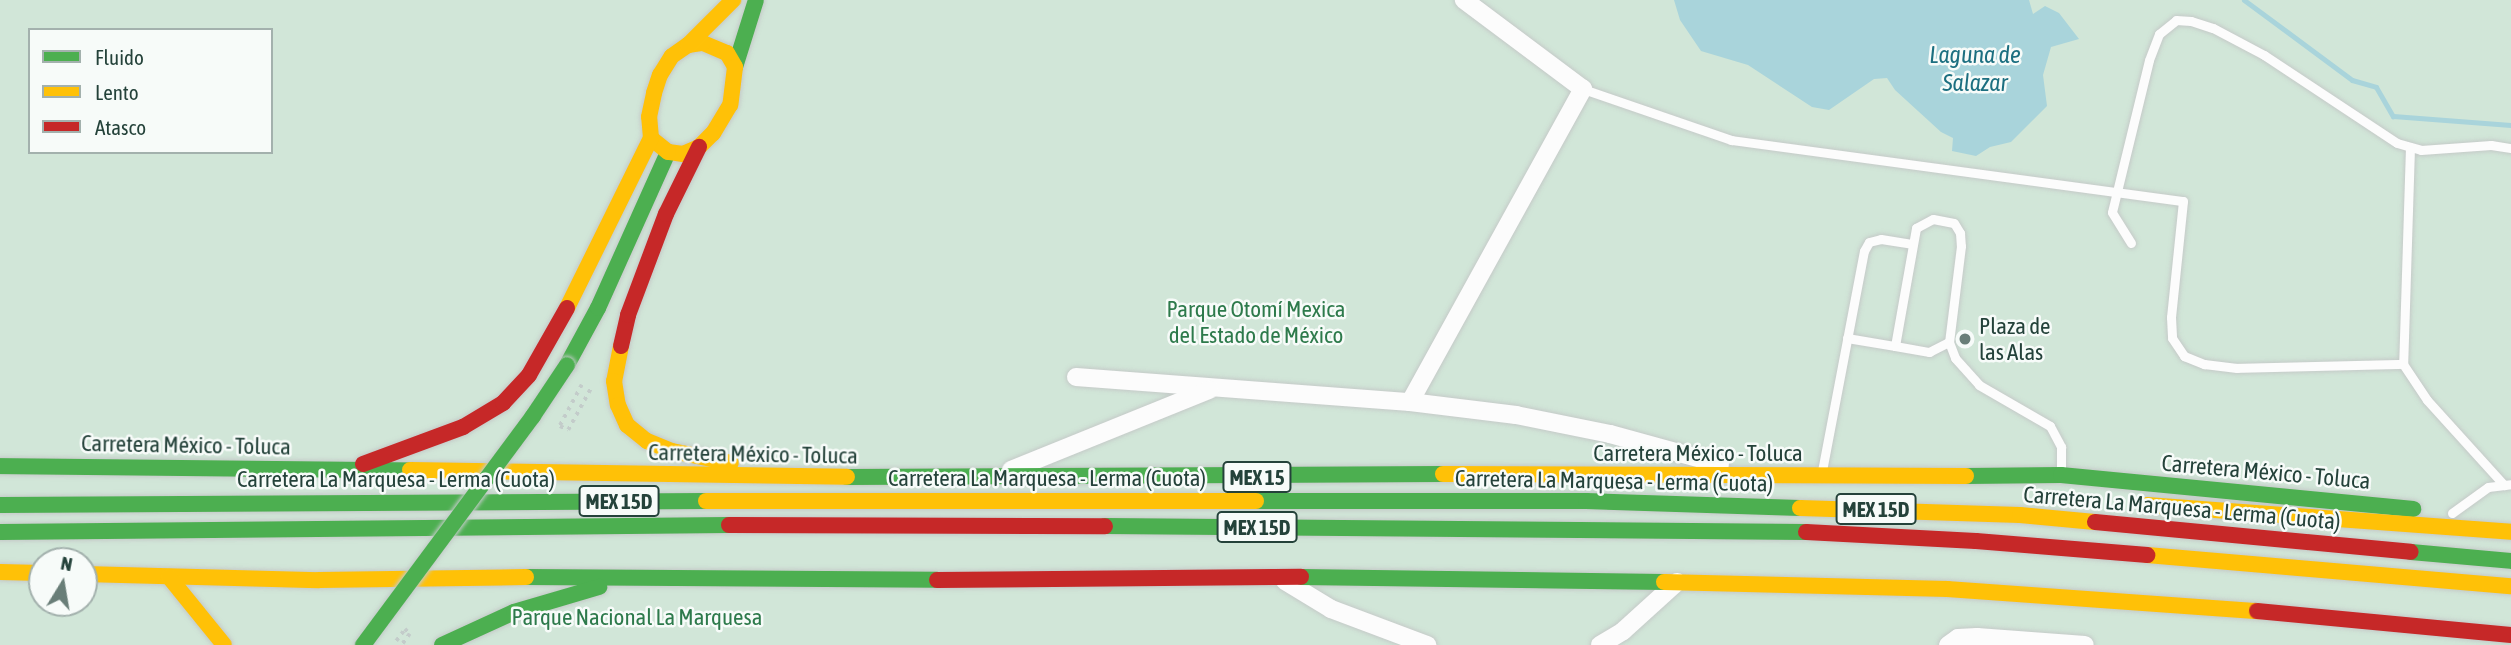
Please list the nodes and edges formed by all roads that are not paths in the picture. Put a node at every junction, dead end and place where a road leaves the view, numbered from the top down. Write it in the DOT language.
graph roads {
  1 [pos="733,0"];
  2 [pos="756,0"];
  3 [pos="1464,0"];
  4 [pos="688,45"];
  5 [pos="735,67"];
  6 [pos="1584,89"];
  7 [pos="651,138"];
  8 [pos="699,147"];
  9 [pos="2410,147"];
  10 [pos="2511,148"];
  11 [pos="668,152"];
  12 [pos="2118,191"];
  13 [pos="2131,243"];
  14 [pos="1912,244"];
  15 [pos="1847,338"];
  16 [pos="1949,342"];
  17 [pos="1895,346"];
  18 [pos="2403,364"];
  19 [pos="1076,377"];
  20 [pos="1215,387"];
  21 [pos="1410,402"];
  22 [pos="0,466"];
  23 [pos="343,471"];
  24 [pos="1754,473"];
  25 [pos="2061,475"];
  26 [pos="803,477"];
  27 [pos="1821,477"];
  28 [pos="990,478"];
  29 [pos="2507,485"];
  30 [pos="1859,493"];
  31 [pos="1586,501"];
  32 [pos="2133,504"];
  33 [pos="0,505"];
  34 [pos="2452,513"];
  35 [pos="2511,518"];
  36 [pos="0,532"];
  37 [pos="2511,532"];
  38 [pos="2511,561"];
  39 [pos="0,572"];
  40 [pos="28,573"];
  41 [pos="98,575"];
  42 [pos="634,576"];
  43 [pos="169,578"];
  44 [pos="1279,578"];
  45 [pos="1677,582"];
  46 [pos="2511,586"];
  47 [pos="482,626"];
  48 [pos="2511,635"];
  49 [pos="224,645"];
  50 [pos="363,645"];
  51 [pos="442,645"];
  52 [pos="487,645"];
  53 [pos="1427,645"];
  54 [pos="1600,645"];
  55 [pos="1948,645"];
  56 [pos="2085,645"];
  1 -- 4 [label="main road"];
  2 -- 5 [label="main road"];
  3 -- 6 [label="street"];
  4 -- 5 [label="main road"];
  4 -- 7 [label="main road"];
  5 -- 8 [label="main road"];
  6 -- 12 [label="lane"];
  6 -- 21 [label="street"];
  7 -- 11 [label="main road"];
  7 -- 23 [label="main road"];
  8 -- 11 [label="main road"];
  8 -- 26 [label="main road"];
  9 -- 10 [label="lane"];
  9 -- 12 [label="lane"];
  9 -- 18 [label="lane"];
  11 -- 50 [label="main road, bridge"];
  12 -- 13 [label="lane"];
  12 -- 18 [label="lane"];
  14 -- 15 [label="lane"];
  14 -- 16 [label="lane"];
  14 -- 17 [label="lane"];
  15 -- 17 [label="lane"];
  15 -- 27 [label="lane"];
  16 -- 17 [label="lane"];
  16 -- 25 [label="lane"];
  18 -- 29 [label="lane"];
  19 -- 20 [label="street"];
  20 -- 21 [label="street"];
  20 -- 28 [label="street"];
  21 -- 24 [label="street"];
  22 -- 23 [label="main road, Carretera México - Toluca / MEX 15"];
  23 -- 26 [label="main road, Carretera México - Toluca / MEX 15"];
  24 -- 27 [label="main road, Carretera México - Toluca / MEX 15"];
  24 -- 28 [label="main road, Carretera México - Toluca / MEX 15"];
  25 -- 27 [label="main road, Carretera México - Toluca / MEX 15"];
  25 -- 34 [label="main road, Carretera México - Toluca / MEX 15"];
  26 -- 28 [label="main road, Carretera México - Toluca / MEX 15"];
  29 -- 34 [label="lane"];
  30 -- 31 [label="main road"];
  31 -- 33 [label="main road, Carretera La Marquesa - Lerma (Cuota) / MEX 15D"];
  31 -- 38 [label="main road, Carretera La Marquesa - Lerma (Cuota) / MEX 15D"];
  32 -- 37 [label="main road"];
  34 -- 35 [label="main road, Carretera México - Toluca / MEX 15"];
  36 -- 46 [label="main road, Carretera La Marquesa - Lerma (Cuota) / MEX 15D"];
  39 -- 40 [label="main road"];
  41 -- 43 [label="main road"];
  42 -- 43 [label="main road"];
  42 -- 44 [label="main road"];
  42 -- 47 [label="main road"];
  43 -- 49 [label="main road"];
  44 -- 45 [label="main road"];
  44 -- 53 [label="street"];
  45 -- 48 [label="main road"];
  45 -- 54 [label="street"];
  47 -- 51 [label="main road"];
  47 -- 52 [label="street"];
  55 -- 56 [label="street"];
}
